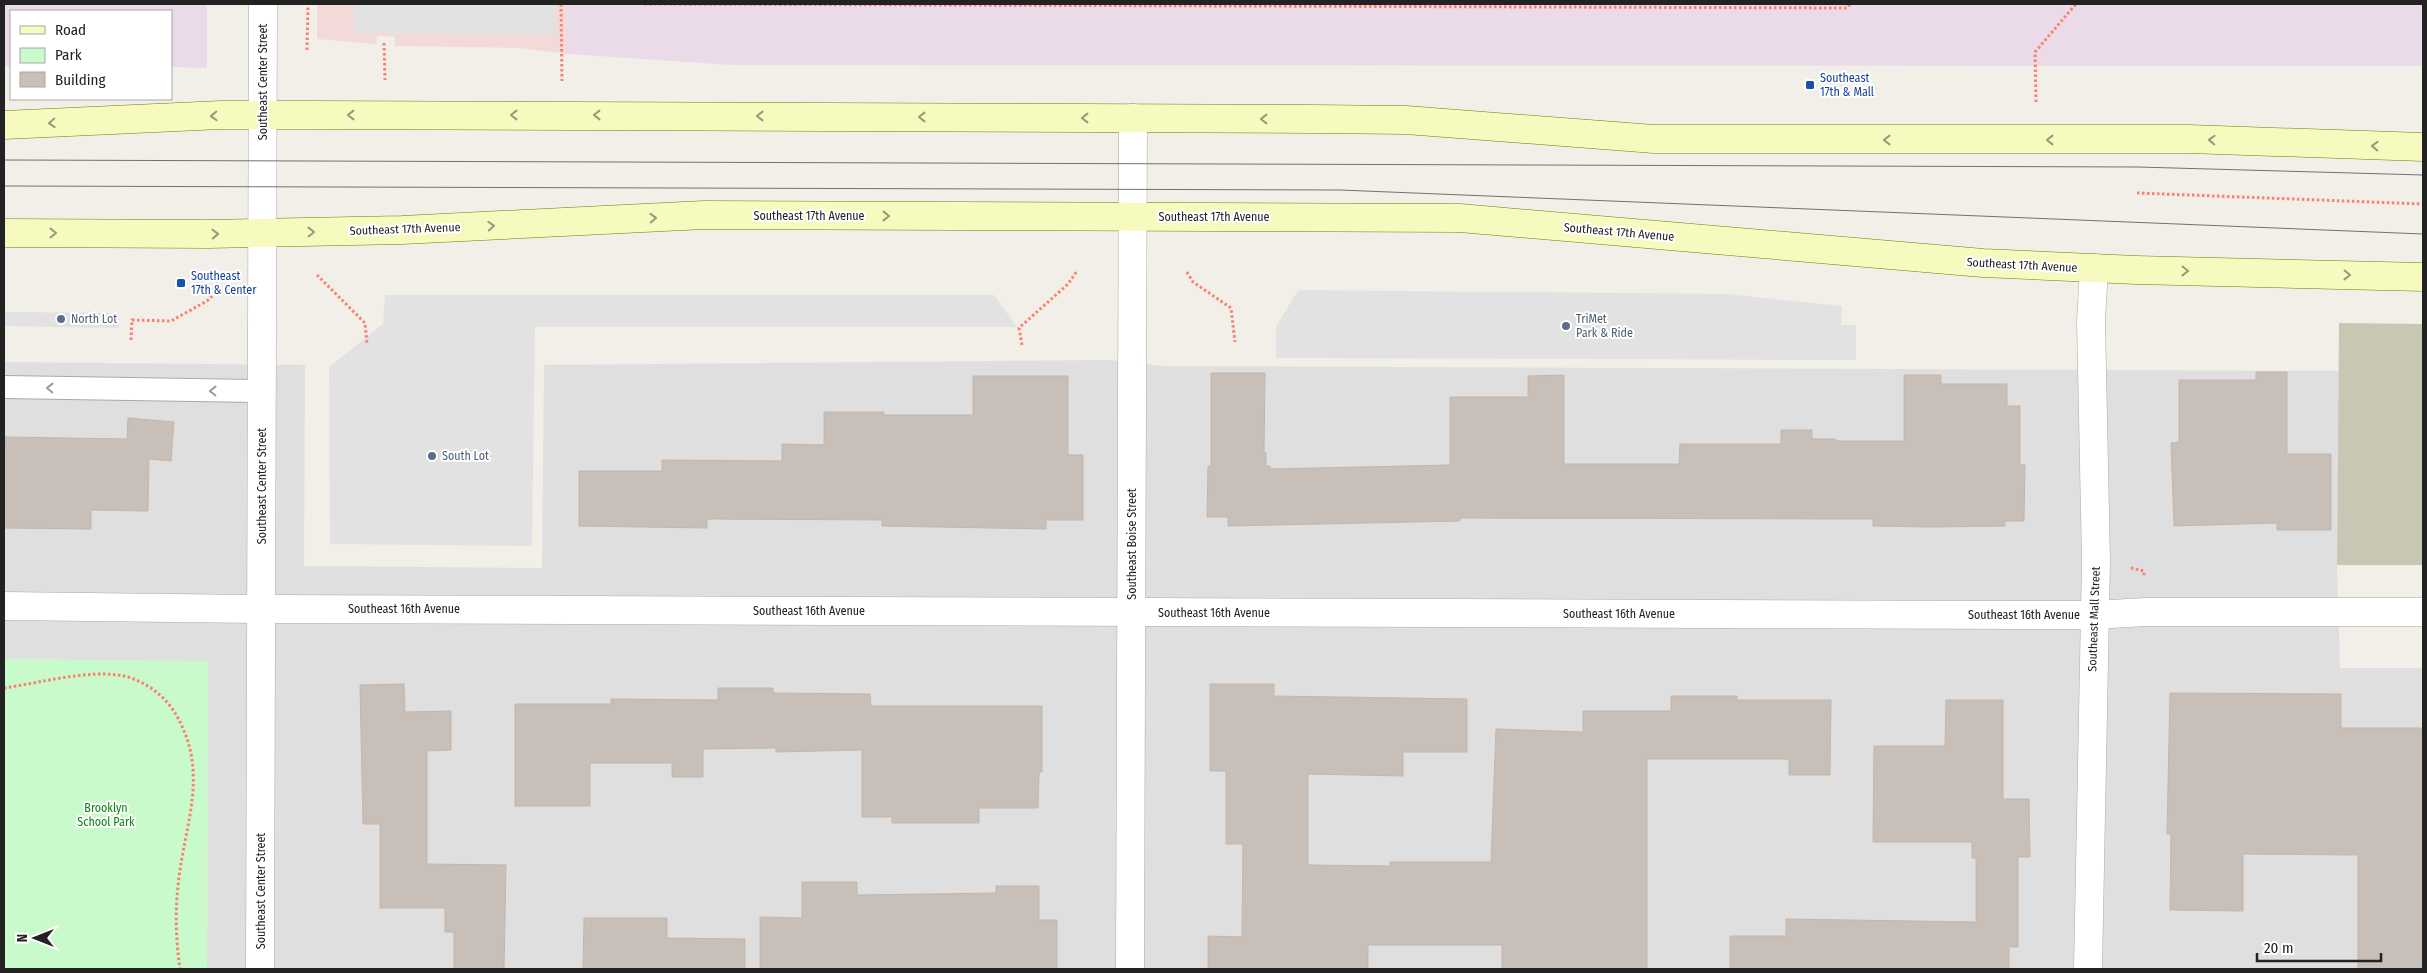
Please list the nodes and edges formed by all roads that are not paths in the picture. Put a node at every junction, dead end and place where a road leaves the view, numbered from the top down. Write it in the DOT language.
graph roads {
  1 [pos="263,4"];
  2 [pos="263,115"];
  3 [pos="1134,118"];
  4 [pos="4,125"];
  5 [pos="2423,147"];
  6 [pos="1133,216"];
  7 [pos="4,233"];
  8 [pos="262,233"];
  9 [pos="2094,268"];
  10 [pos="2423,277"];
  11 [pos="4,387"];
  12 [pos="262,391"];
  13 [pos="4,606"];
  14 [pos="262,609"];
  15 [pos="1132,612"];
  16 [pos="2423,612"];
  17 [pos="2093,615"];
  18 [pos="260,969"];
  19 [pos="1130,969"];
  20 [pos="2088,969"];
  1 -- 2 [label="street, Southeast Center Street"];
  3 -- 2 [label="street, one-way"];
  2 -- 4 [label="street, one-way"];
  2 -- 8 [label="street, Southeast Center Street"];
  5 -- 3 [label="street, one-way"];
  3 -- 6 [label="street, Southeast Boise Street"];
  8 -- 6 [label="street, Southeast 17th Avenue, one-way"];
  6 -- 9 [label="street, Southeast 17th Avenue"];
  6 -- 15 [label="street, Southeast Boise Street"];
  7 -- 8 [label="street, Southeast 17th Avenue, one-way"];
  8 -- 12 [label="street, Southeast Center Street"];
  9 -- 10 [label="street, Southeast 17th Avenue, one-way"];
  9 -- 17 [label="street, Southeast Mall Street"];
  12 -- 11 [label="lane, one-way"];
  12 -- 14 [label="street, Southeast Center Street"];
  13 -- 14 [label="street, Southeast 16th Avenue"];
  14 -- 15 [label="street, Southeast 16th Avenue"];
  14 -- 18 [label="street, Southeast Center Street"];
  15 -- 17 [label="street, Southeast 16th Avenue"];
  15 -- 19 [label="street, Southeast Boise Street"];
  16 -- 17 [label="street, Southeast 16th Avenue"];
  17 -- 20 [label="street, Southeast Mall Street"];
}
